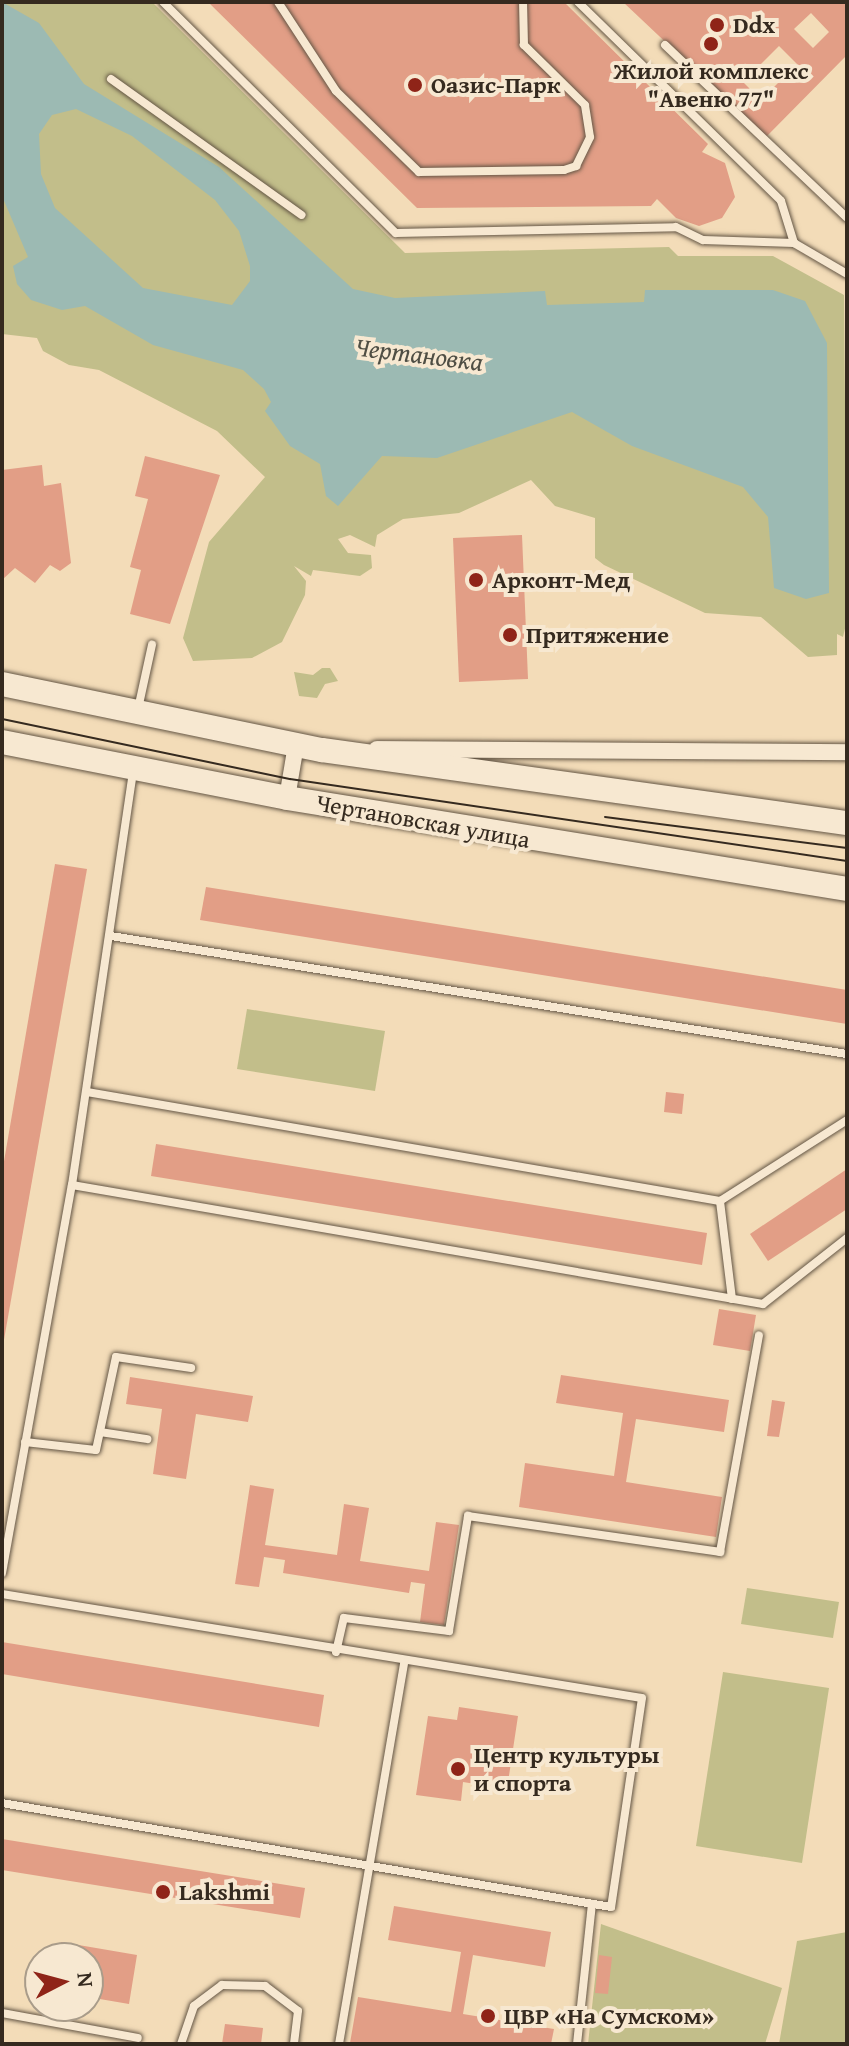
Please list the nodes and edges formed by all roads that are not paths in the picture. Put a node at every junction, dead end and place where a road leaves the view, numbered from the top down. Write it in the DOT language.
graph roads {
  1 [pos="163,2"];
  2 [pos="278,2"];
  3 [pos="523,2"];
  4 [pos="578,2"];
  5 [pos="665,45"];
  6 [pos="111,79"];
  7 [pos="302,215"];
  8 [pos="847,218"];
  9 [pos="794,243"];
  10 [pos="847,274"];
  11 [pos="152,645"];
  12 [pos="2,684"];
  13 [pos="137,714"];
  14 [pos="14,744"];
  15 [pos="296,745"];
  16 [pos="322,750"];
  17 [pos="847,752"];
  18 [pos="2,759"];
  19 [pos="133,770"];
  20 [pos="287,798"];
  21 [pos="847,823"];
  22 [pos="847,889"];
  23 [pos="111,936"];
  24 [pos="847,1054"];
  25 [pos="87,1092"];
  26 [pos="847,1120"];
  27 [pos="72,1185"];
  28 [pos="720,1201"];
  29 [pos="847,1238"];
  30 [pos="732,1299"];
  31 [pos="759,1335"];
  32 [pos="191,1368"];
  33 [pos="100,1432"];
  34 [pos="147,1439"];
  35 [pos="25,1442"];
  36 [pos="2,1573"];
  37 [pos="2,1594"];
  38 [pos="336,1652"];
  39 [pos="404,1663"];
  40 [pos="2,1803"];
  41 [pos="368,1866"];
  42 [pos="592,1904"];
  43 [pos="2,2013"];
  44 [pos="138,2038"];
  45 [pos="181,2044"];
  46 [pos="294,2044"];
  47 [pos="339,2044"];
  48 [pos="577,2044"];
  1 -- 9 [label="lane"];
  2 -- 3 [label="lane"];
  4 -- 9 [label="lane"];
  5 -- 8 [label="lane"];
  6 -- 7 [label="lane"];
  9 -- 10 [label="lane"];
  11 -- 13 [label="lane"];
  12 -- 13 [label="main road"];
  13 -- 15 [label="main road"];
  14 -- 18 [label="main road"];
  14 -- 19 [label="main road, Чертановская улица"];
  15 -- 16 [label="main road"];
  15 -- 20 [label="street"];
  16 -- 17 [label="street"];
  16 -- 21 [label="main road"];
  19 -- 20 [label="main road, Чертановская улица"];
  19 -- 23 [label="lane"];
  20 -- 22 [label="main road, Чертановская улица"];
  23 -- 24 [label="lane"];
  23 -- 25 [label="lane"];
  25 -- 27 [label="lane"];
  25 -- 28 [label="lane"];
  26 -- 28 [label="lane"];
  27 -- 30 [label="lane"];
  27 -- 35 [label="lane"];
  28 -- 30 [label="lane"];
  29 -- 30 [label="lane"];
  31 -- 38 [label="lane"];
  32 -- 33 [label="lane"];
  33 -- 34 [label="lane"];
  33 -- 35 [label="lane"];
  35 -- 36 [label="lane"];
  37 -- 38 [label="lane"];
  38 -- 39 [label="lane"];
  39 -- 41 [label="lane"];
  39 -- 42 [label="lane"];
  40 -- 41 [label="lane"];
  41 -- 42 [label="lane"];
  41 -- 47 [label="lane"];
  42 -- 48 [label="lane"];
  43 -- 44 [label="lane"];
  45 -- 46 [label="lane"];
}
